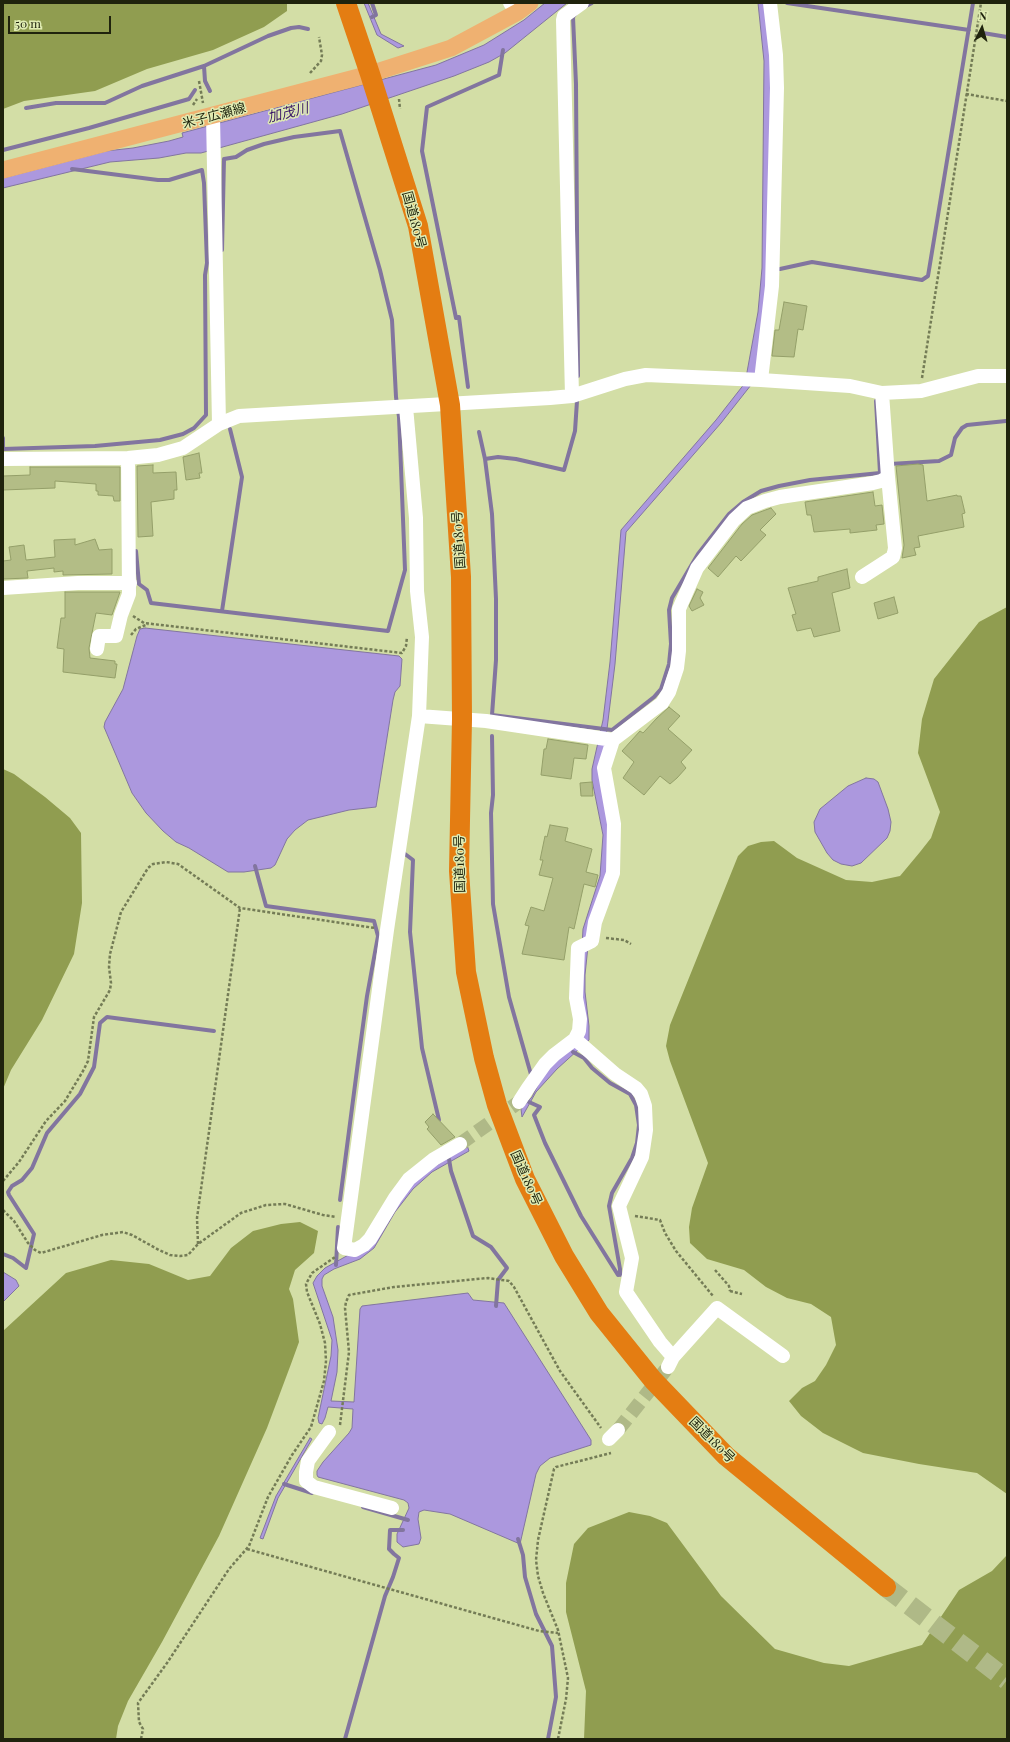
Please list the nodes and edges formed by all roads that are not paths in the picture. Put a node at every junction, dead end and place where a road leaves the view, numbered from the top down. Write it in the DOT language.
graph roads {
  1 [pos="346,3"];
  2 [pos="582,3"];
  3 [pos="770,3"];
  4 [pos="519,6"];
  5 [pos="370,74"];
  6 [pos="209,117"];
  7 [pos="3,170"];
  8 [pos="1007,376"];
  9 [pos="761,380"];
  10 [pos="882,393"];
  11 [pos="572,396"];
  12 [pos="450,405"];
  13 [pos="406,407"];
  14 [pos="219,424"];
  15 [pos="128,458"];
  16 [pos="3,459"];
  17 [pos="888,477"];
  18 [pos="862,577"];
  19 [pos="130,583"];
  20 [pos="3,588"];
  21 [pos="97,649"];
  22 [pos="419,716"];
  23 [pos="462,719"];
  24 [pos="614,740"];
  25 [pos="579,1042"];
  26 [pos="519,1102"];
  27 [pos="460,1144"];
  28 [pos="783,1356"];
  29 [pos="329,1432"];
  30 [pos="392,1508"];
  31 [pos="886,1587"];
  1 -- 5 [label="highway, 国道180号"];
  2 -- 11 [label="street"];
  3 -- 9 [label="street"];
  4 -- 5 [label="main road, 米子広瀬線"];
  5 -- 6 [label="main road, 米子広瀬線"];
  5 -- 12 [label="highway, 国道180号"];
  6 -- 7 [label="main road, 米子広瀬線"];
  6 -- 14 [label="street"];
  8 -- 10 [label="street"];
  9 -- 10 [label="street"];
  9 -- 11 [label="street"];
  10 -- 17 [label="street"];
  11 -- 12 [label="street"];
  12 -- 13 [label="street"];
  12 -- 23 [label="highway, 国道180号"];
  13 -- 14 [label="street"];
  13 -- 22 [label="street"];
  14 -- 15 [label="street"];
  15 -- 16 [label="street"];
  15 -- 19 [label="street"];
  17 -- 18 [label="street"];
  17 -- 24 [label="street"];
  19 -- 20 [label="street"];
  19 -- 21 [label="street"];
  22 -- 23 [label="street"];
  22 -- 27 [label="street"];
  23 -- 24 [label="street"];
  23 -- 31 [label="highway, 国道180号"];
  24 -- 25 [label="street"];
  25 -- 26 [label="street"];
  25 -- 28 [label="street"];
  29 -- 30 [label="street"];
}
